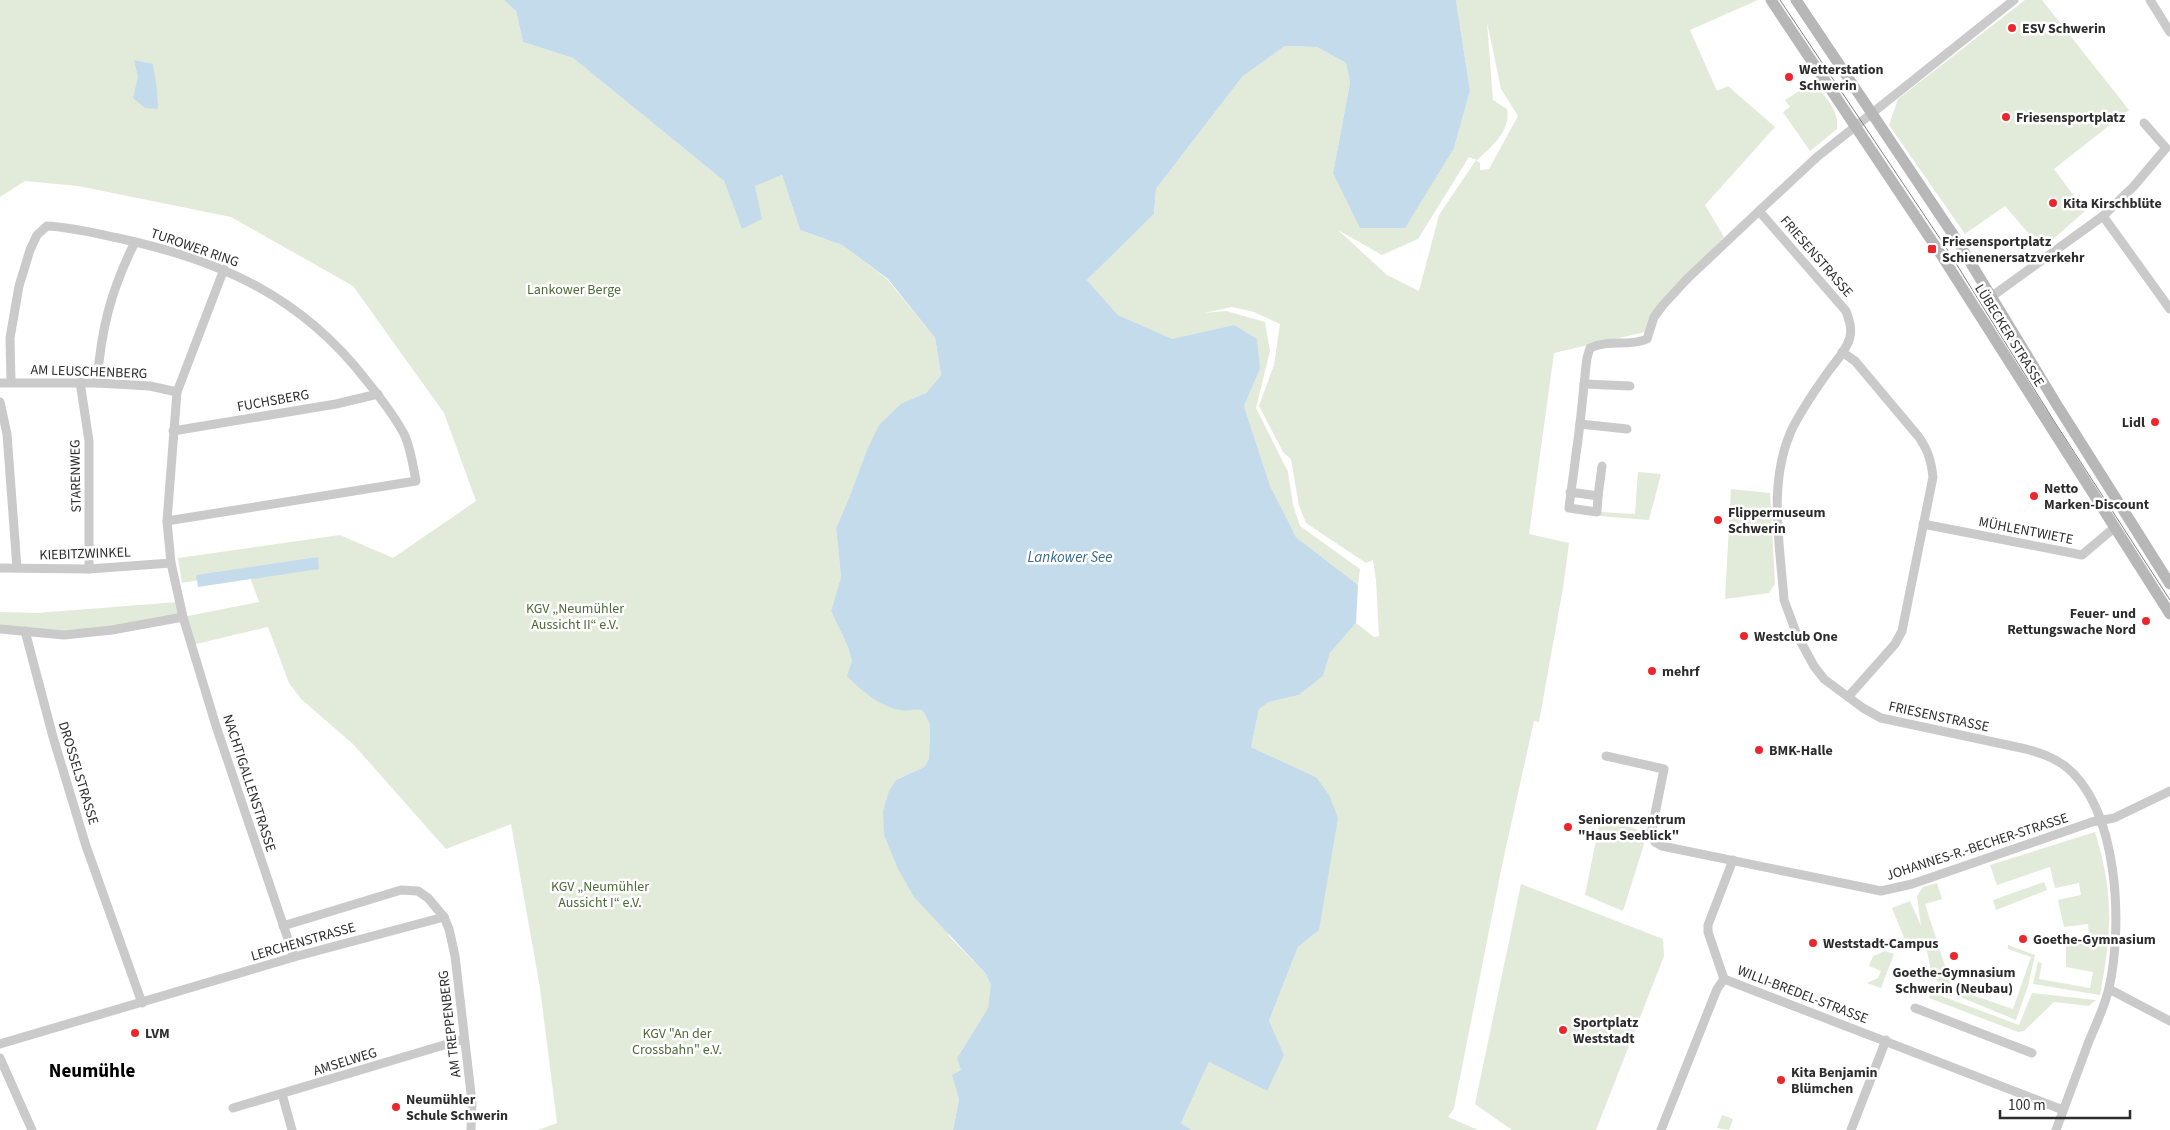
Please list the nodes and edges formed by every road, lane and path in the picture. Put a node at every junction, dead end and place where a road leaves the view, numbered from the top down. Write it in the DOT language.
graph roads {
  1 [pos="1772,0"];
  2 [pos="1796,0"];
  3 [pos="2014,0"];
  4 [pos="2150,0"];
  5 [pos="2170,32"];
  6 [pos="1872,114"];
  7 [pos="2144,123"];
  8 [pos="1856,126"];
  9 [pos="1759,211"];
  10 [pos="2103,216"];
  11 [pos="135,242"];
  12 [pos="224,269"];
  13 [pos="1991,297"];
  14 [pos="2170,309"];
  15 [pos="1842,352"];
  16 [pos="11,382"];
  17 [pos="80,382"];
  18 [pos="0,383"];
  19 [pos="97,383"];
  20 [pos="1584,384"];
  21 [pos="1630,386"];
  22 [pos="177,392"];
  23 [pos="378,394"];
  24 [pos="0,402"];
  25 [pos="1580,424"];
  26 [pos="1627,429"];
  27 [pos="173,431"];
  28 [pos="1602,466"];
  29 [pos="1570,492"];
  30 [pos="1598,496"];
  31 [pos="167,521"];
  32 [pos="1924,524"];
  33 [pos="2114,528"];
  34 [pos="171,563"];
  35 [pos="0,568"];
  36 [pos="16,568"];
  37 [pos="89,569"];
  38 [pos="2170,584"];
  39 [pos="2170,614"];
  40 [pos="183,617"];
  41 [pos="0,629"];
  42 [pos="25,630"];
  43 [pos="1848,698"];
  44 [pos="1606,756"];
  45 [pos="2170,791"];
  46 [pos="2101,820"];
  47 [pos="1733,860"];
  48 [pos="444,917"];
  49 [pos="283,926"];
  50 [pos="294,957"];
  51 [pos="1724,979"];
  52 [pos="2109,989"];
  53 [pos="142,1003"];
  54 [pos="1915,1008"];
  55 [pos="2170,1021"];
  56 [pos="464,1039"];
  57 [pos="1886,1040"];
  58 [pos="0,1044"];
  59 [pos="2032,1053"];
  60 [pos="0,1058"];
  61 [pos="282,1094"];
  62 [pos="233,1108"];
  63 [pos="2063,1110"];
  64 [pos="32,1130"];
  65 [pos="292,1130"];
  66 [pos="472,1130"];
  67 [pos="1660,1130"];
  68 [pos="1851,1130"];
  69 [pos="2056,1130"];
  1 -- 8 [label="street, LÜBECKER STRASSE"];
  2 -- 6 [label="street, LÜBECKER STRASSE"];
  3 -- 6 [label="street"];
  4 -- 5 [label="street"];
  6 -- 8 [label="street"];
  6 -- 13 [label="street, LÜBECKER STRASSE"];
  7 -- 10 [label="street"];
  8 -- 9 [label="street"];
  8 -- 33 [label="street, LÜBECKER STRASSE"];
  9 -- 15 [label="street, FRIESENSTRASSE"];
  9 -- 20 [label="street"];
  10 -- 13 [label="street"];
  10 -- 14 [label="street"];
  11 -- 12 [label="street, TUROWER RING"];
  11 -- 16 [label="street, TUROWER RING"];
  11 -- 19 [label="street"];
  12 -- 22 [label="street, NACHTIGALLENSTRASSE"];
  12 -- 23 [label="street, TUROWER RING"];
  13 -- 38 [label="street, LÜBECKER STRASSE"];
  15 -- 32 [label="street"];
  15 -- 43 [label="street, FRIESENSTRASSE"];
  16 -- 17 [label="street, AM LEUSCHENBERG"];
  16 -- 18 [label="street, AM LEUSCHENBERG"];
  17 -- 19 [label="street, AM LEUSCHENBERG"];
  17 -- 37 [label="street, STARENWEG"];
  19 -- 22 [label="street, AM LEUSCHENBERG"];
  20 -- 21 [label="street"];
  20 -- 25 [label="street"];
  22 -- 27 [label="street, NACHTIGALLENSTRASSE"];
  23 -- 27 [label="street, FUCHSBERG"];
  23 -- 31 [label="street, TUROWER RING"];
  24 -- 36 [label="street"];
  25 -- 26 [label="street"];
  25 -- 29 [label="street"];
  27 -- 31 [label="street, NACHTIGALLENSTRASSE"];
  28 -- 30 [label="street"];
  29 -- 30 [label="street"];
  29 -- 30 [label="street"];
  31 -- 34 [label="street, NACHTIGALLENSTRASSE"];
  32 -- 33 [label="street, MÜHLENTWIETE"];
  32 -- 43 [label="street"];
  33 -- 39 [label="street, LÜBECKER STRASSE"];
  34 -- 37 [label="street, KIEBITZWINKEL"];
  34 -- 40 [label="street, NACHTIGALLENSTRASSE"];
  35 -- 36 [label="street, KIEBITZWINKEL"];
  36 -- 37 [label="street, KIEBITZWINKEL"];
  40 -- 42 [label="street"];
  40 -- 49 [label="street, NACHTIGALLENSTRASSE"];
  41 -- 42 [label="street"];
  42 -- 53 [label="street, DROSSELSTRASSE"];
  43 -- 46 [label="street, FRIESENSTRASSE"];
  44 -- 47 [label="street, JOHANNES-R.-BECHER-STRASSE"];
  45 -- 46 [label="street, JOHANNES-R.-BECHER-STRASSE"];
  46 -- 47 [label="street, JOHANNES-R.-BECHER-STRASSE"];
  46 -- 52 [label="street, FRIESENSTRASSE"];
  47 -- 51 [label="street"];
  48 -- 49 [label="street, LERCHENSTRASSE"];
  48 -- 50 [label="street, LERCHENSTRASSE"];
  48 -- 56 [label="street, AM TREPPENBERG"];
  49 -- 50 [label="street, NACHTIGALLENSTRASSE"];
  50 -- 53 [label="street, LERCHENSTRASSE"];
  51 -- 57 [label="street, WILLI-BREDEL-STRASSE"];
  51 -- 67 [label="street, WILLI-BREDEL-STRASSE"];
  52 -- 55 [label="street"];
  52 -- 63 [label="street, FRIESENSTRASSE"];
  53 -- 58 [label="street, LERCHENSTRASSE"];
  54 -- 59 [label="street"];
  56 -- 61 [label="street, AMSELWEG"];
  56 -- 66 [label="street, AM TREPPENBERG"];
  57 -- 63 [label="street, WILLI-BREDEL-STRASSE"];
  57 -- 68 [label="street"];
  60 -- 64 [label="street"];
  61 -- 62 [label="street, AMSELWEG"];
  61 -- 65 [label="street"];
  63 -- 69 [label="street, FRIESENSTRASSE"];
}
